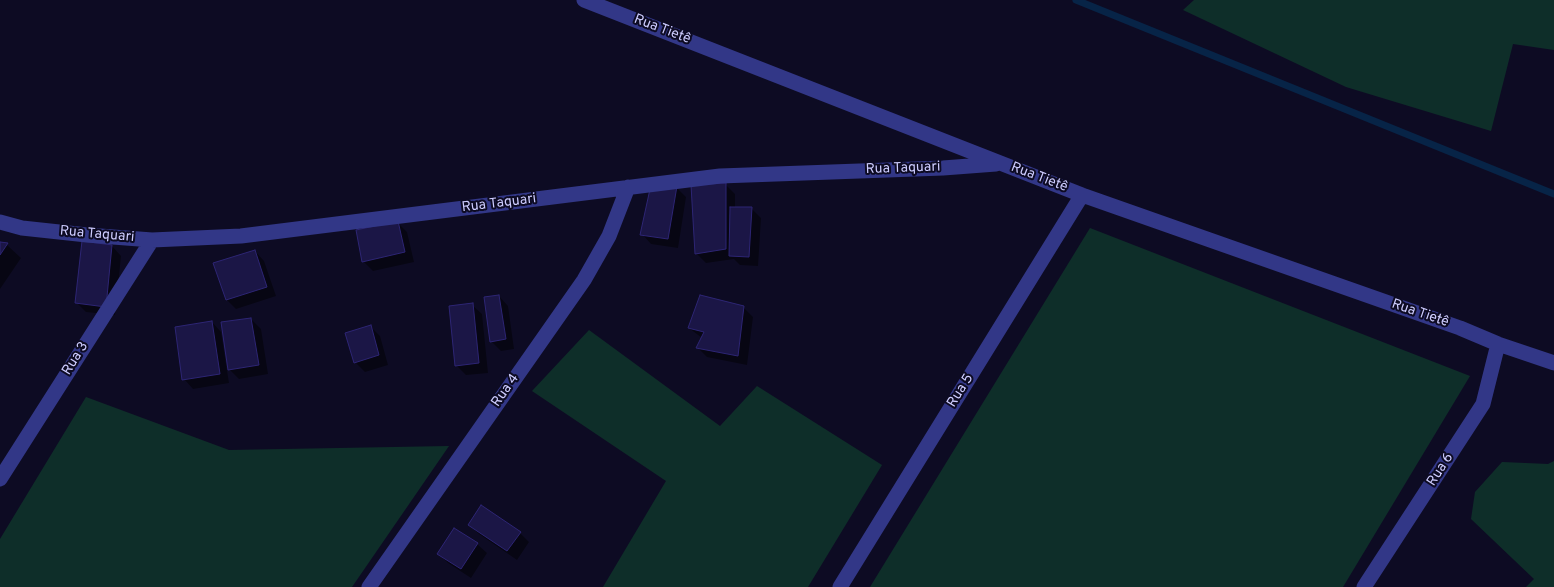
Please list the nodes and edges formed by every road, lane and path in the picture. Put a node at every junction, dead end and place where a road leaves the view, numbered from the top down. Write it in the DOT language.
graph roads {
  1 [pos="584,0"];
  2 [pos="1000,163"];
  3 [pos="628,187"];
  4 [pos="1082,195"];
  5 [pos="0,222"];
  6 [pos="152,240"];
  7 [pos="1498,344"];
  8 [pos="1554,363"];
  9 [pos="0,479"];
  10 [pos="369,587"];
  11 [pos="840,587"];
  12 [pos="1364,587"];
  1 -- 2 [label="street, Rua Tietê"];
  2 -- 3 [label="street, Rua Taquari"];
  2 -- 4 [label="street, Rua Tietê"];
  3 -- 6 [label="street, Rua Taquari"];
  3 -- 10 [label="street, Rua 4"];
  4 -- 7 [label="street, Rua Tietê"];
  4 -- 11 [label="street, Rua 5"];
  5 -- 6 [label="street, Rua Taquari"];
  6 -- 9 [label="street, Rua 3"];
  7 -- 8 [label="street, Rua Tietê"];
  7 -- 12 [label="street, Rua 6"];
}
